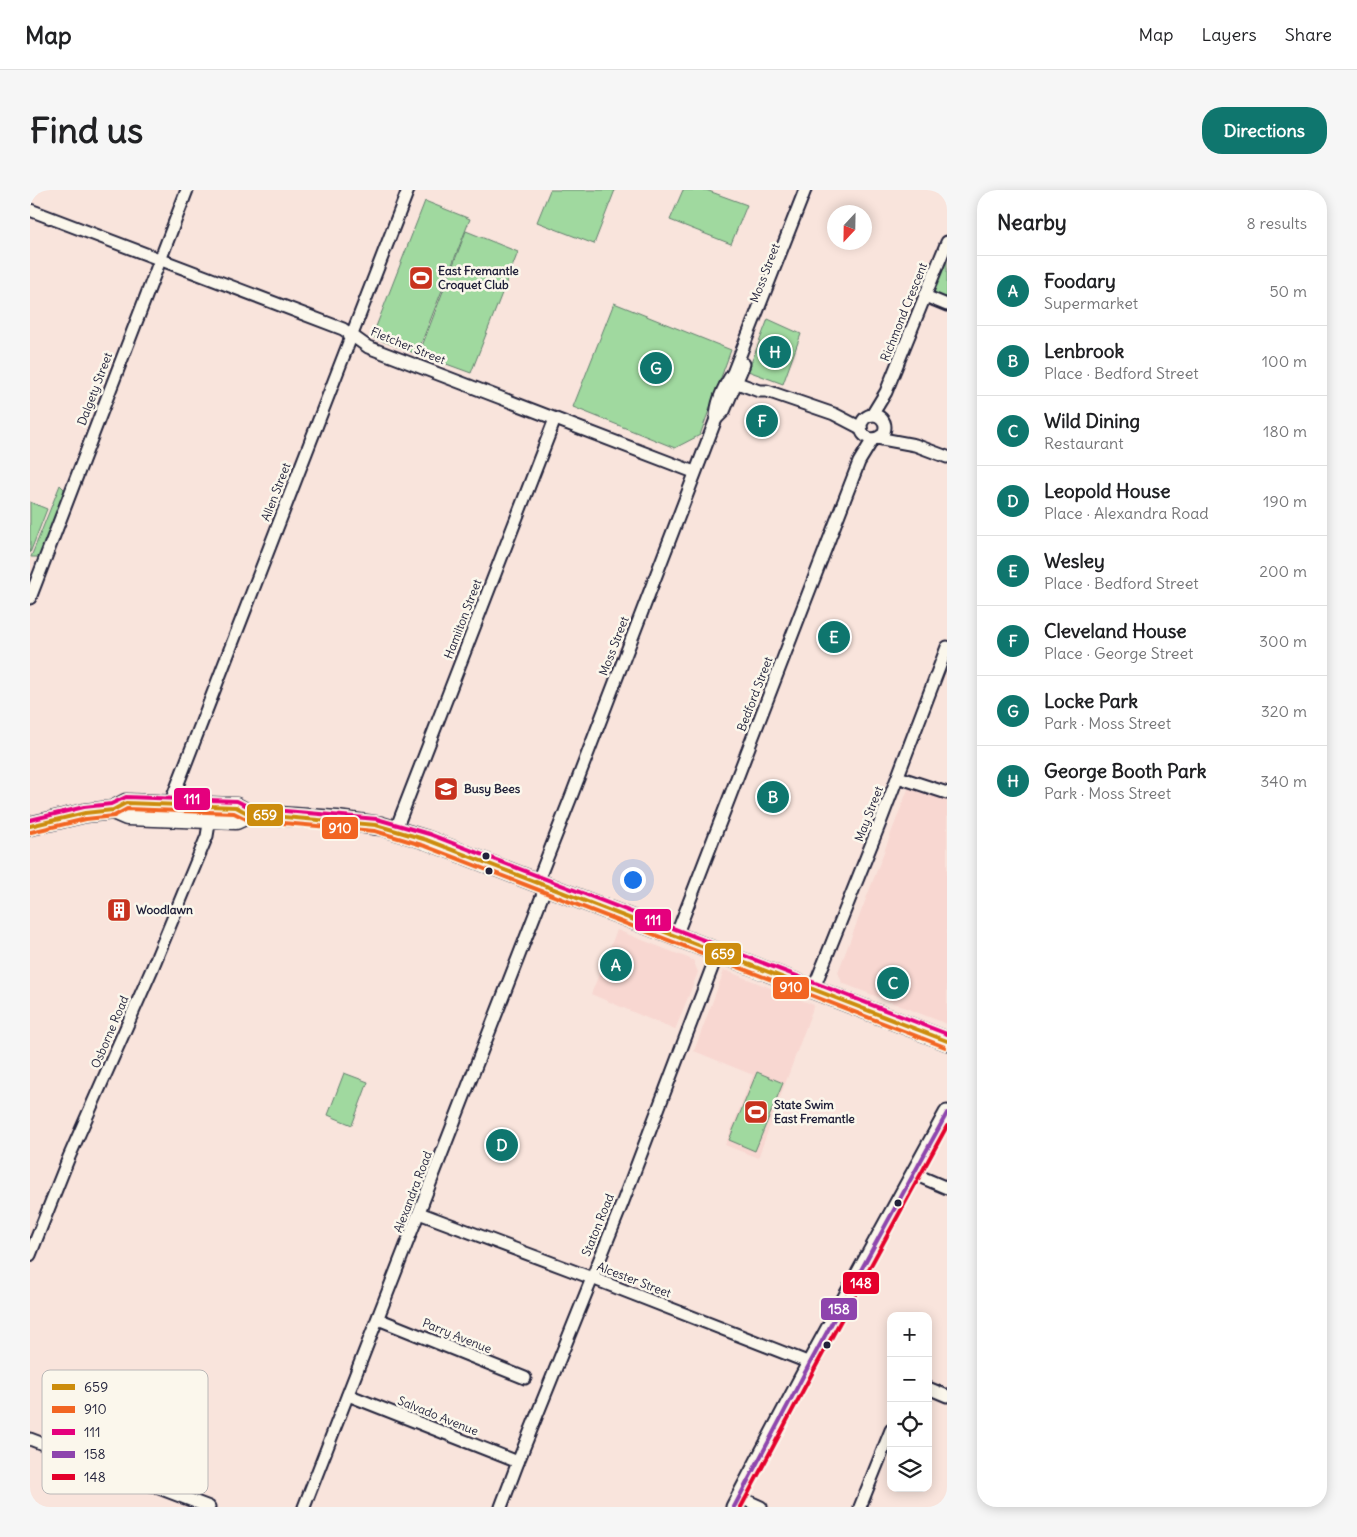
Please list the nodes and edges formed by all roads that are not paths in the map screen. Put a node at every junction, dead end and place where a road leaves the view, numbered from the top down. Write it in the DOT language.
graph roads {
  1 [pos="187,190"];
  2 [pos="408,190"];
  3 [pos="805,190"];
  4 [pos="812,190"];
  5 [pos="30,210"];
  6 [pos="947,242"];
  7 [pos="159,259"];
  8 [pos="925,296"];
  9 [pos="947,305"];
  10 [pos="352,335"];
  11 [pos="734,378"];
  12 [pos="834,414"];
  13 [pos="555,419"];
  14 [pos="876,419"];
  15 [pos="868,435"];
  16 [pos="915,445"];
  17 [pos="947,457"];
  18 [pos="694,472"];
  19 [pos="30,598"];
  20 [pos="947,647"];
  21 [pos="899,774"];
  22 [pos="947,789"];
  23 [pos="947,793"];
  24 [pos="170,804"];
  25 [pos="113,810"];
  26 [pos="249,814"];
  27 [pos="210,818"];
  28 [pos="30,826"];
  29 [pos="396,829"];
  30 [pos="541,884"];
  31 [pos="676,936"];
  32 [pos="718,952"];
  33 [pos="813,990"];
  34 [pos="947,1041"];
  35 [pos="947,1113"];
  36 [pos="914,1174"];
  37 [pos="947,1188"];
  38 [pos="419,1213"];
  39 [pos="30,1255"];
  40 [pos="592,1278"];
  41 [pos="378,1319"];
  42 [pos="810,1363"];
  43 [pos="525,1378"];
  44 [pos="932,1390"];
  45 [pos="348,1395"];
  46 [pos="947,1396"];
  47 [pos="30,1439"];
  48 [pos="887,1440"];
  49 [pos="42,1444"];
  50 [pos="518,1462"];
  51 [pos="175,1494"];
  52 [pos="736,1502"];
  53 [pos="209,1507"];
  54 [pos="304,1507"];
  55 [pos="501,1507"];
  56 [pos="761,1507"];
  57 [pos="860,1507"];
  1 -- 7 [label="street, Dalgety Street"];
  2 -- 10 [label="street, Allen Street"];
  3 -- 11 [label="street, Moss Street"];
  4 -- 11 [label="street, Moss Street"];
  5 -- 7 [label="street, Fletcher Street"];
  6 -- 8 [label="street, Richmond Crescent"];
  7 -- 10 [label="street, Fletcher Street"];
  7 -- 19 [label="street, Dalgety Street"];
  8 -- 9 [label="street"];
  8 -- 14 [label="street, Richmond Crescent"];
  10 -- 13 [label="street, Fletcher Street"];
  10 -- 24 [label="street, Allen Street"];
  11 -- 12 [label="street"];
  11 -- 18 [label="street, Moss Street"];
  12 -- 14 [label="street"];
  12 -- 15 [label="street"];
  13 -- 18 [label="street, Fletcher Street"];
  13 -- 29 [label="street, Hamilton Street"];
  14 -- 15 [label="street"];
  14 -- 15 [label="street"];
  14 -- 16 [label="street"];
  15 -- 16 [label="street"];
  15 -- 31 [label="street, Bedford Street"];
  16 -- 17 [label="street"];
  18 -- 30 [label="street, Moss Street"];
  20 -- 21 [label="street, May Street"];
  21 -- 22 [label="street"];
  21 -- 23 [label="street"];
  21 -- 33 [label="street, May Street"];
  24 -- 25 [label="highway"];
  24 -- 26 [label="highway"];
  25 -- 27 [label="highway"];
  25 -- 28 [label="highway"];
  26 -- 27 [label="highway"];
  26 -- 29 [label="highway"];
  27 -- 39 [label="street, Osborne Road"];
  29 -- 30 [label="highway"];
  30 -- 31 [label="highway"];
  30 -- 38 [label="street, Alexandra Road"];
  31 -- 32 [label="highway"];
  32 -- 33 [label="highway"];
  32 -- 40 [label="street, Staton Road"];
  33 -- 34 [label="highway"];
  35 -- 36 [label="main road"];
  36 -- 37 [label="street"];
  36 -- 42 [label="main road"];
  38 -- 40 [label="street, Alcester Street"];
  38 -- 41 [label="street, Alexandra Road"];
  40 -- 42 [label="street, Alcester Street"];
  40 -- 50 [label="street, Staton Road"];
  41 -- 43 [label="street, Parry Avenue"];
  41 -- 45 [label="street, Alexandra Road"];
  42 -- 52 [label="main road"];
  44 -- 46 [label="street"];
  45 -- 50 [label="street, Salvado Avenue"];
  45 -- 54 [label="street, Alexandra Road"];
  47 -- 49 [label="street"];
  48 -- 57 [label="street"];
  50 -- 55 [label="street, Staton Road"];
  51 -- 53 [label="street"];
  52 -- 56 [label="street"];
}
